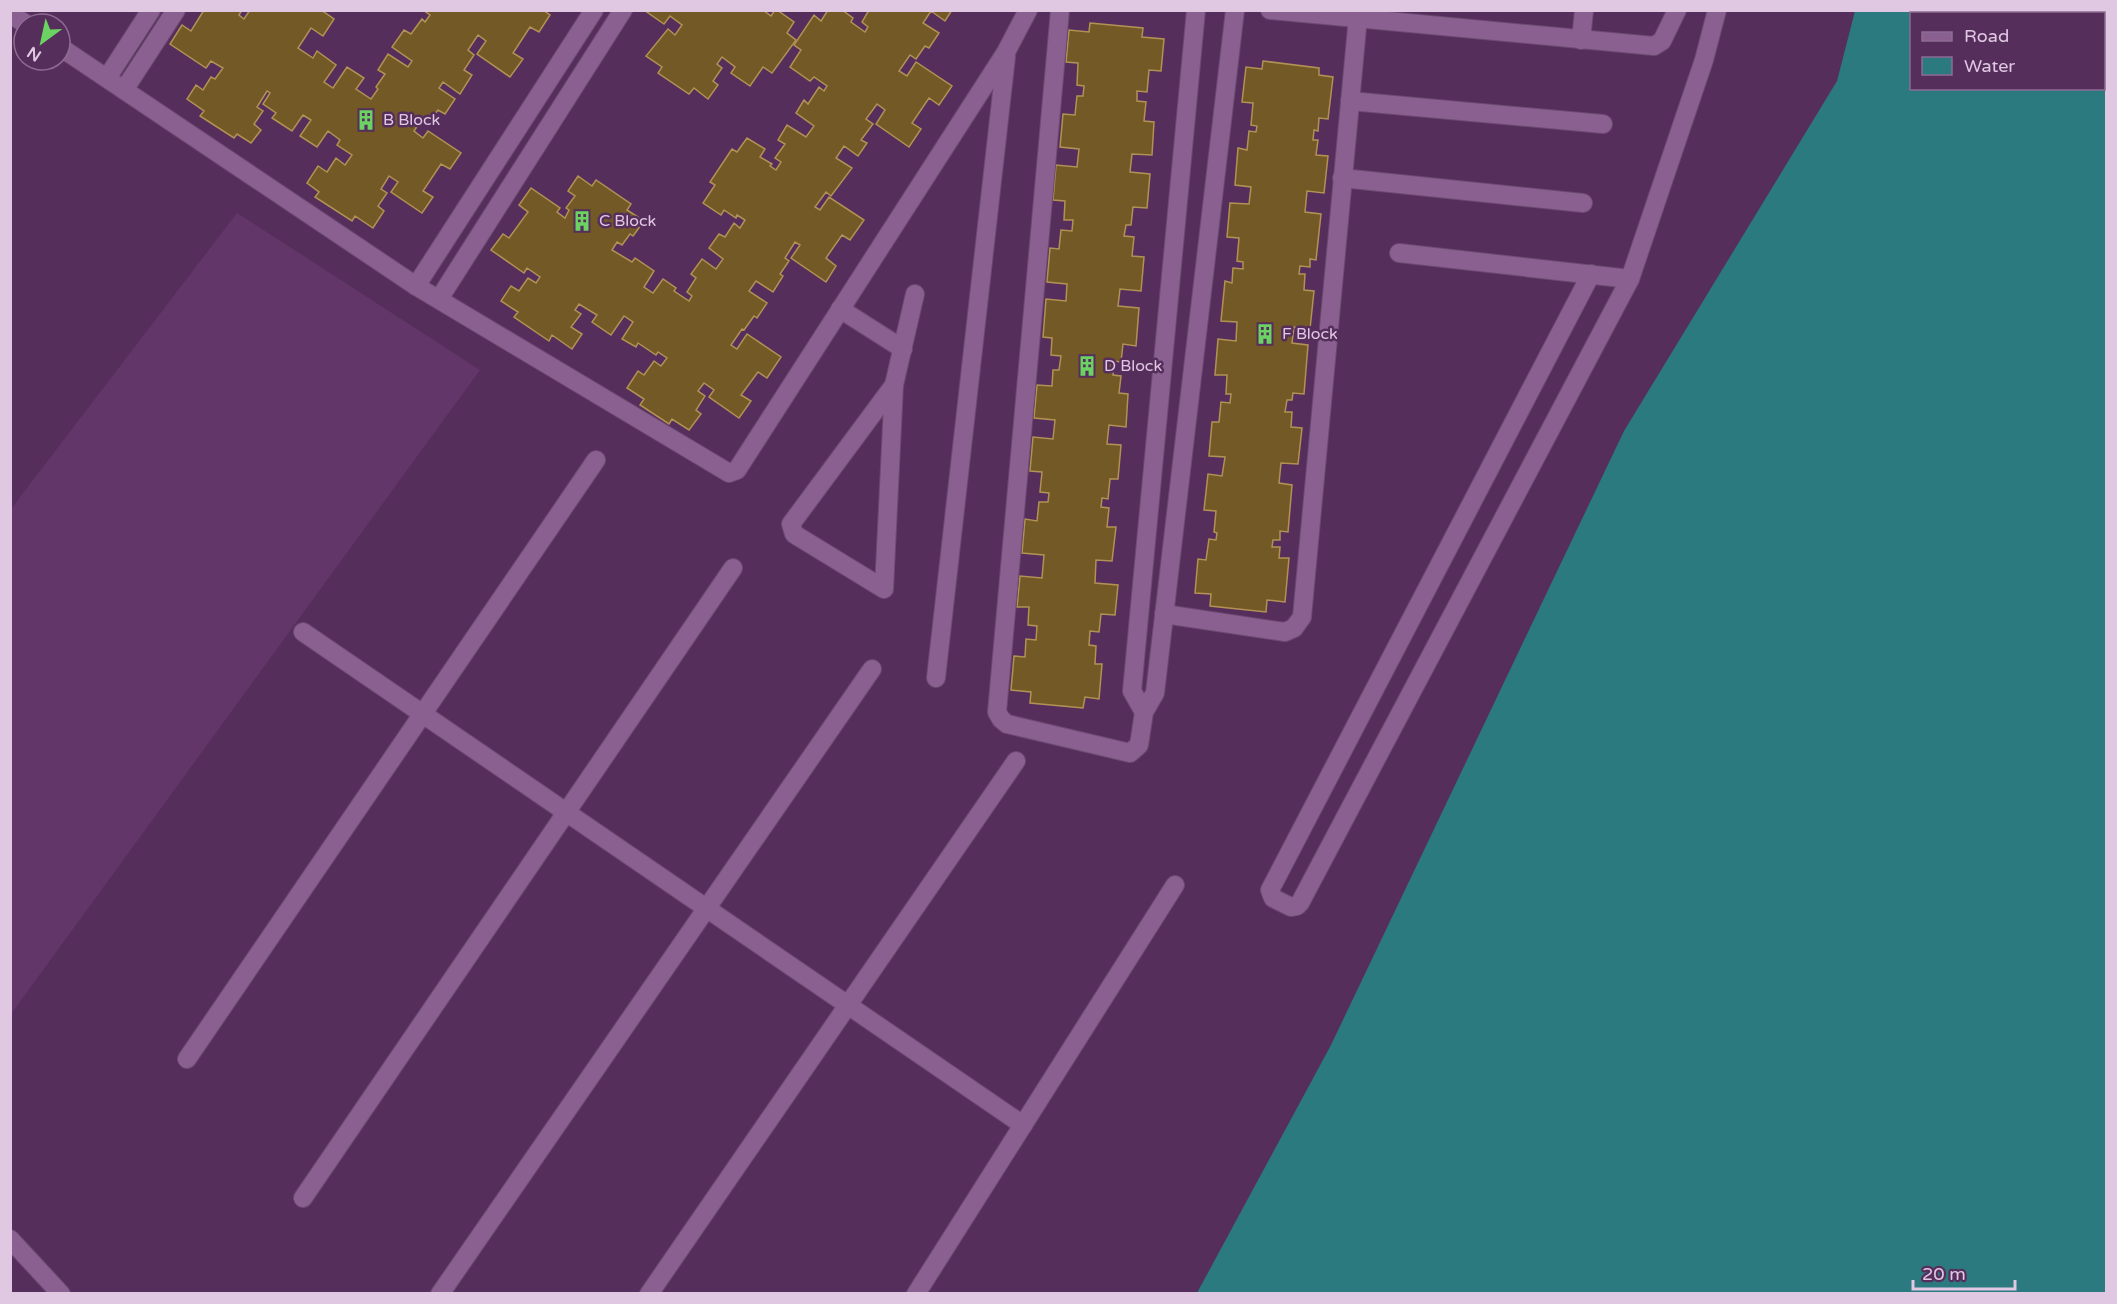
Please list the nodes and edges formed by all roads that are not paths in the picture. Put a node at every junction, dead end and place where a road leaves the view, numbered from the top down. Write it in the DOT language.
graph roads {
  1 [pos="151,10"];
  2 [pos="176,10"];
  3 [pos="594,10"];
  4 [pos="623,10"];
  5 [pos="1028,10"];
  6 [pos="1060,10"];
  7 [pos="1196,10"];
  8 [pos="1235,10"];
  9 [pos="1270,10"];
  10 [pos="1584,10"];
  11 [pos="1677,10"];
  12 [pos="1717,10"];
  13 [pos="1358,17"];
  14 [pos="1581,40"];
  15 [pos="1006,52"];
  16 [pos="72,55"];
  17 [pos="107,78"];
  18 [pos="124,90"];
  19 [pos="1350,101"];
  20 [pos="1603,124"];
  21 [pos="1342,178"];
  22 [pos="1583,203"];
  23 [pos="1399,253"];
  24 [pos="1591,274"];
  25 [pos="1630,279"];
  26 [pos="416,286"];
  27 [pos="915,294"];
  28 [pos="439,299"];
  29 [pos="840,309"];
  30 [pos="903,349"];
  31 [pos="894,385"];
  32 [pos="596,460"];
  33 [pos="733,568"];
  34 [pos="1164,614"];
  35 [pos="303,632"];
  36 [pos="872,669"];
  37 [pos="936,678"];
  38 [pos="1144,712"];
  39 [pos="423,713"];
  40 [pos="1016,761"];
  41 [pos="567,812"];
  42 [pos="1174,885"];
  43 [pos="706,908"];
  44 [pos="848,1005"];
  45 [pos="187,1059"];
  46 [pos="1023,1125"];
  47 [pos="303,1198"];
  48 [pos="10,1239"];
  49 [pos="61,1293"];
  50 [pos="440,1293"];
  51 [pos="649,1293"];
  52 [pos="916,1293"];
  1 -- 17 [label="street"];
  2 -- 18 [label="street"];
  3 -- 26 [label="street"];
  4 -- 28 [label="street"];
  5 -- 15 [label="street"];
  6 -- 38 [label="street"];
  7 -- 38 [label="street"];
  8 -- 34 [label="street"];
  9 -- 13 [label="street"];
  10 -- 14 [label="street"];
  11 -- 14 [label="street"];
  12 -- 25 [label="street"];
  13 -- 14 [label="street"];
  13 -- 19 [label="street"];
  15 -- 29 [label="street"];
  15 -- 37 [label="street"];
  16 -- 17 [label="street"];
  17 -- 18 [label="street"];
  18 -- 26 [label="street"];
  19 -- 20 [label="street"];
  19 -- 21 [label="street"];
  21 -- 22 [label="street"];
  21 -- 34 [label="street"];
  23 -- 24 [label="street"];
  24 -- 25 [label="street"];
  24 -- 25 [label="street"];
  26 -- 28 [label="street"];
  27 -- 30 [label="street"];
  28 -- 29 [label="street"];
  29 -- 30 [label="street"];
  30 -- 31 [label="street"];
  31 -- 31 [label="street"];
  32 -- 39 [label="street"];
  33 -- 41 [label="street"];
  34 -- 38 [label="street"];
  35 -- 39 [label="street"];
  36 -- 43 [label="street"];
  39 -- 41 [label="street"];
  39 -- 45 [label="street"];
  40 -- 44 [label="street"];
  41 -- 43 [label="street"];
  41 -- 47 [label="street"];
  42 -- 46 [label="street"];
  43 -- 44 [label="street"];
  43 -- 50 [label="street"];
  44 -- 46 [label="street"];
  44 -- 51 [label="street"];
  46 -- 52 [label="street"];
  48 -- 49 [label="street"];
}
